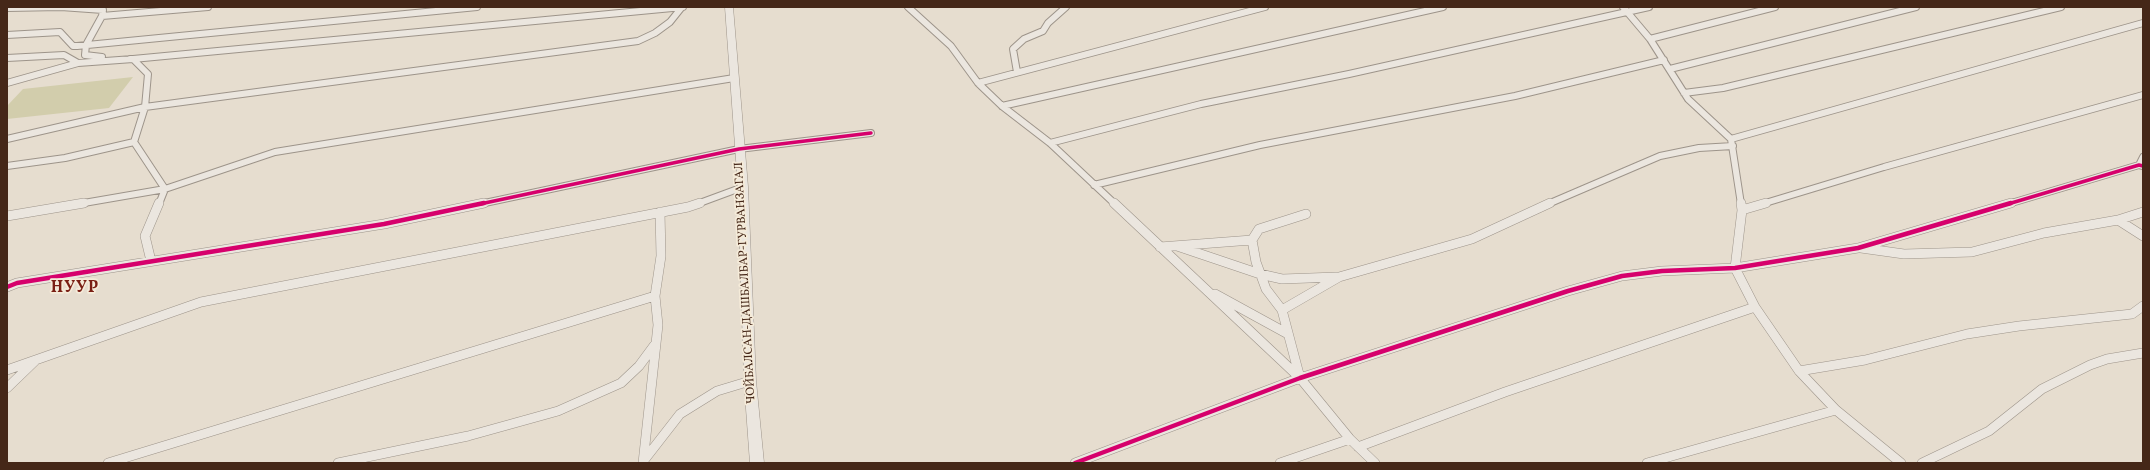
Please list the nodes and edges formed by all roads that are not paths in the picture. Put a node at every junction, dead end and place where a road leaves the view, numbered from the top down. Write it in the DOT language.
graph roads {
  1 [pos="61,7"];
  2 [pos="208,7"];
  3 [pos="477,7"];
  4 [pos="682,7"];
  5 [pos="729,7"];
  6 [pos="908,7"];
  7 [pos="1066,7"];
  8 [pos="1264,7"];
  9 [pos="1443,7"];
  10 [pos="1648,7"];
  11 [pos="1775,7"];
  12 [pos="1916,7"];
  13 [pos="2061,7"];
  14 [pos="7,8"];
  15 [pos="1625,9"];
  16 [pos="102,16"];
  17 [pos="2143,23"];
  18 [pos="7,35"];
  19 [pos="1650,39"];
  20 [pos="86,45"];
  21 [pos="7,58"];
  22 [pos="133,59"];
  23 [pos="1664,60"];
  24 [pos="78,63"];
  25 [pos="1670,69"];
  26 [pos="1017,72"];
  27 [pos="734,78"];
  28 [pos="978,82"];
  29 [pos="7,83"];
  30 [pos="1684,93"];
  31 [pos="2143,95"];
  32 [pos="1002,106"];
  33 [pos="145,107"];
  34 [pos="871,132"];
  35 [pos="7,139"];
  36 [pos="134,142"];
  37 [pos="1732,142"];
  38 [pos="1050,143"];
  39 [pos="739,149"];
  40 [pos="2143,157"];
  41 [pos="7,166"];
  42 [pos="2141,166"];
  43 [pos="1094,185"];
  44 [pos="743,187"];
  45 [pos="165,188"];
  46 [pos="1742,210"];
  47 [pos="660,212"];
  48 [pos="2143,212"];
  49 [pos="1306,214"];
  50 [pos="7,216"];
  51 [pos="2118,220"];
  52 [pos="2143,236"];
  53 [pos="1252,240"];
  54 [pos="1176,246"];
  55 [pos="1160,248"];
  56 [pos="1858,248"];
  57 [pos="151,261"];
  58 [pos="1735,268"];
  59 [pos="1260,274"];
  60 [pos="1339,276"];
  61 [pos="7,286"];
  62 [pos="1204,288"];
  63 [pos="654,296"];
  64 [pos="2143,306"];
  65 [pos="1755,307"];
  66 [pos="1282,310"];
  67 [pos="1288,334"];
  68 [pos="656,343"];
  69 [pos="2143,353"];
  70 [pos="37,360"];
  71 [pos="7,370"];
  72 [pos="1799,371"];
  73 [pos="1300,378"];
  74 [pos="750,381"];
  75 [pos="7,388"];
  76 [pos="1836,410"];
  77 [pos="1350,439"];
  78 [pos="1358,447"];
  79 [pos="644,461"];
  80 [pos="108,463"];
  81 [pos="338,463"];
  82 [pos="757,463"];
  83 [pos="1075,463"];
  84 [pos="1280,463"];
  85 [pos="1375,463"];
  86 [pos="1646,463"];
  87 [pos="1901,463"];
  88 [pos="1922,463"];
  1 -- 14 [label="street"];
  1 -- 16 [label="street"];
  2 -- 16 [label="street"];
  3 -- 20 [label="street"];
  4 -- 22 [label="street"];
  4 -- 33 [label="street"];
  5 -- 27 [label="street, ЧОЙБАЛСАН-ДАШБАЛБАР-ГУРВАНЗАГАЛ"];
  6 -- 28 [label="street"];
  7 -- 26 [label="street"];
  8 -- 26 [label="street"];
  9 -- 32 [label="street"];
  10 -- 15 [label="street"];
  11 -- 19 [label="street"];
  12 -- 25 [label="street"];
  13 -- 30 [label="street"];
  15 -- 19 [label="street"];
  15 -- 38 [label="street"];
  16 -- 20 [label="street"];
  17 -- 37 [label="street"];
  18 -- 20 [label="street"];
  19 -- 23 [label="street"];
  20 -- 22 [label="street"];
  21 -- 24 [label="street"];
  22 -- 24 [label="street"];
  22 -- 33 [label="street"];
  23 -- 25 [label="street"];
  23 -- 43 [label="street"];
  24 -- 29 [label="street"];
  25 -- 30 [label="street"];
  26 -- 28 [label="street"];
  27 -- 39 [label="street, ЧОЙБАЛСАН-ДАШБАЛБАР-ГУРВАНЗАГАЛ"];
  27 -- 45 [label="street"];
  28 -- 32 [label="street"];
  30 -- 37 [label="street"];
  31 -- 46 [label="street"];
  32 -- 38 [label="street"];
  33 -- 35 [label="street"];
  33 -- 36 [label="street"];
  34 -- 39 [label="street"];
  36 -- 41 [label="street"];
  36 -- 45 [label="street"];
  37 -- 46 [label="street"];
  37 -- 60 [label="street"];
  38 -- 43 [label="street"];
  39 -- 44 [label="street, ЧОЙБАЛСАН-ДАШБАЛБАР-ГУРВАНЗАГАЛ"];
  39 -- 57 [label="street"];
  40 -- 42 [label="street"];
  42 -- 56 [label="street"];
  43 -- 55 [label="street"];
  44 -- 47 [label="street"];
  44 -- 74 [label="street, ЧОЙБАЛСАН-ДАШБАЛБАР-ГУРВАНЗАГАЛ"];
  45 -- 50 [label="street"];
  45 -- 57 [label="street"];
  46 -- 58 [label="street"];
  47 -- 63 [label="street"];
  47 -- 70 [label="street"];
  48 -- 51 [label="street"];
  49 -- 53 [label="street"];
  51 -- 52 [label="street"];
  51 -- 56 [label="street"];
  53 -- 54 [label="street"];
  53 -- 59 [label="street"];
  54 -- 55 [label="street"];
  54 -- 59 [label="street"];
  55 -- 62 [label="street"];
  56 -- 58 [label="street"];
  57 -- 61 [label="street"];
  58 -- 65 [label="street"];
  58 -- 73 [label="street"];
  59 -- 60 [label="street"];
  59 -- 66 [label="street"];
  60 -- 66 [label="street"];
  62 -- 67 [label="street"];
  62 -- 73 [label="street"];
  63 -- 68 [label="street"];
  63 -- 80 [label="street"];
  64 -- 72 [label="street"];
  65 -- 72 [label="street"];
  65 -- 78 [label="street"];
  66 -- 67 [label="street"];
  67 -- 73 [label="street"];
  68 -- 79 [label="street"];
  68 -- 81 [label="street"];
  69 -- 88 [label="street"];
  70 -- 71 [label="street"];
  70 -- 75 [label="street"];
  72 -- 76 [label="street"];
  73 -- 77 [label="street"];
  73 -- 83 [label="street"];
  74 -- 79 [label="street"];
  74 -- 82 [label="street, ЧОЙБАЛСАН-ДАШБАЛБАР-ГУРВАНЗАГАЛ"];
  76 -- 86 [label="street"];
  76 -- 87 [label="street"];
  77 -- 78 [label="street"];
  77 -- 84 [label="street"];
  78 -- 85 [label="street"];
}
